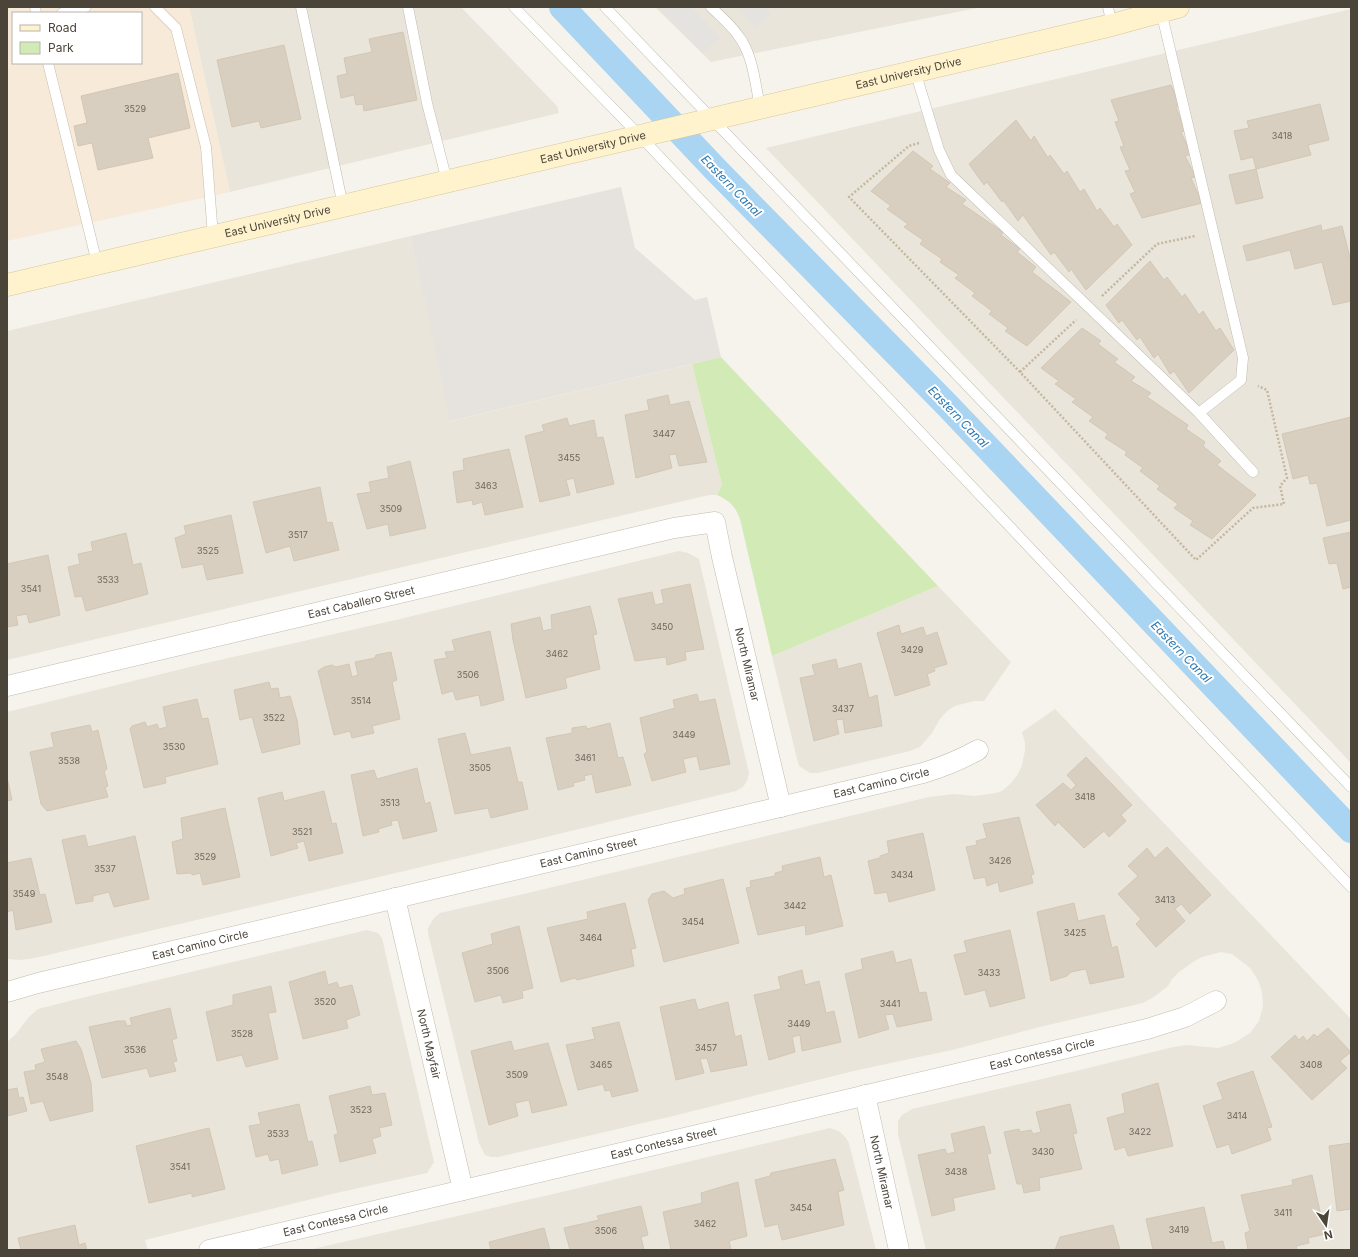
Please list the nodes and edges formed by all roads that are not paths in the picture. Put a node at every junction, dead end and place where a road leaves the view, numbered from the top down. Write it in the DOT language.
graph roads {
  1 [pos="86,7"];
  2 [pos="155,7"];
  3 [pos="301,7"];
  4 [pos="408,7"];
  5 [pos="514,7"];
  6 [pos="605,7"];
  7 [pos="711,7"];
  8 [pos="1169,9"];
  9 [pos="66,12"];
  10 [pos="1110,16"];
  11 [pos="48,64"];
  12 [pos="915,71"];
  13 [pos="760,107"];
  14 [pos="708,120"];
  15 [pos="643,135"];
  16 [pos="447,181"];
  17 [pos="343,206"];
  18 [pos="213,236"];
  19 [pos="97,263"];
  20 [pos="7,285"];
  21 [pos="1199,414"];
  22 [pos="1253,472"];
  23 [pos="715,522"];
  24 [pos="7,686"];
  25 [pos="978,750"];
  26 [pos="1351,787"];
  27 [pos="781,807"];
  28 [pos="1351,887"];
  29 [pos="395,898"];
  30 [pos="7,992"];
  31 [pos="1216,1000"];
  32 [pos="865,1095"];
  33 [pos="463,1190"];
  34 [pos="209,1250"];
  35 [pos="899,1250"];
  1 -- 9 [label="lane"];
  2 -- 18 [label="lane"];
  3 -- 17 [label="lane"];
  4 -- 16 [label="lane"];
  5 -- 15 [label="lane"];
  6 -- 14 [label="lane"];
  7 -- 13 [label="lane"];
  8 -- 10 [label="main road, East University Drive"];
  8 -- 21 [label="lane"];
  10 -- 12 [label="main road, East University Drive"];
  11 -- 19 [label="lane"];
  12 -- 13 [label="main road, East University Drive"];
  12 -- 21 [label="lane"];
  13 -- 14 [label="main road, East University Drive"];
  14 -- 15 [label="main road, East University Drive"];
  14 -- 26 [label="lane"];
  15 -- 16 [label="main road, East University Drive"];
  15 -- 28 [label="lane"];
  16 -- 17 [label="main road, East University Drive"];
  17 -- 18 [label="main road, East University Drive"];
  18 -- 19 [label="main road, East University Drive"];
  19 -- 20 [label="main road, East University Drive"];
  21 -- 22 [label="lane"];
  23 -- 24 [label="street, East Caballero Street"];
  23 -- 27 [label="street, North Miramar"];
  25 -- 27 [label="street, East Camino Circle"];
  27 -- 29 [label="street, East Camino Street"];
  29 -- 30 [label="street, East Camino Circle"];
  29 -- 33 [label="street, North Mayfair"];
  31 -- 32 [label="street, East Contessa Circle"];
  32 -- 33 [label="street, East Contessa Street"];
  32 -- 35 [label="street, North Miramar"];
  33 -- 34 [label="street, East Contessa Circle"];
}
